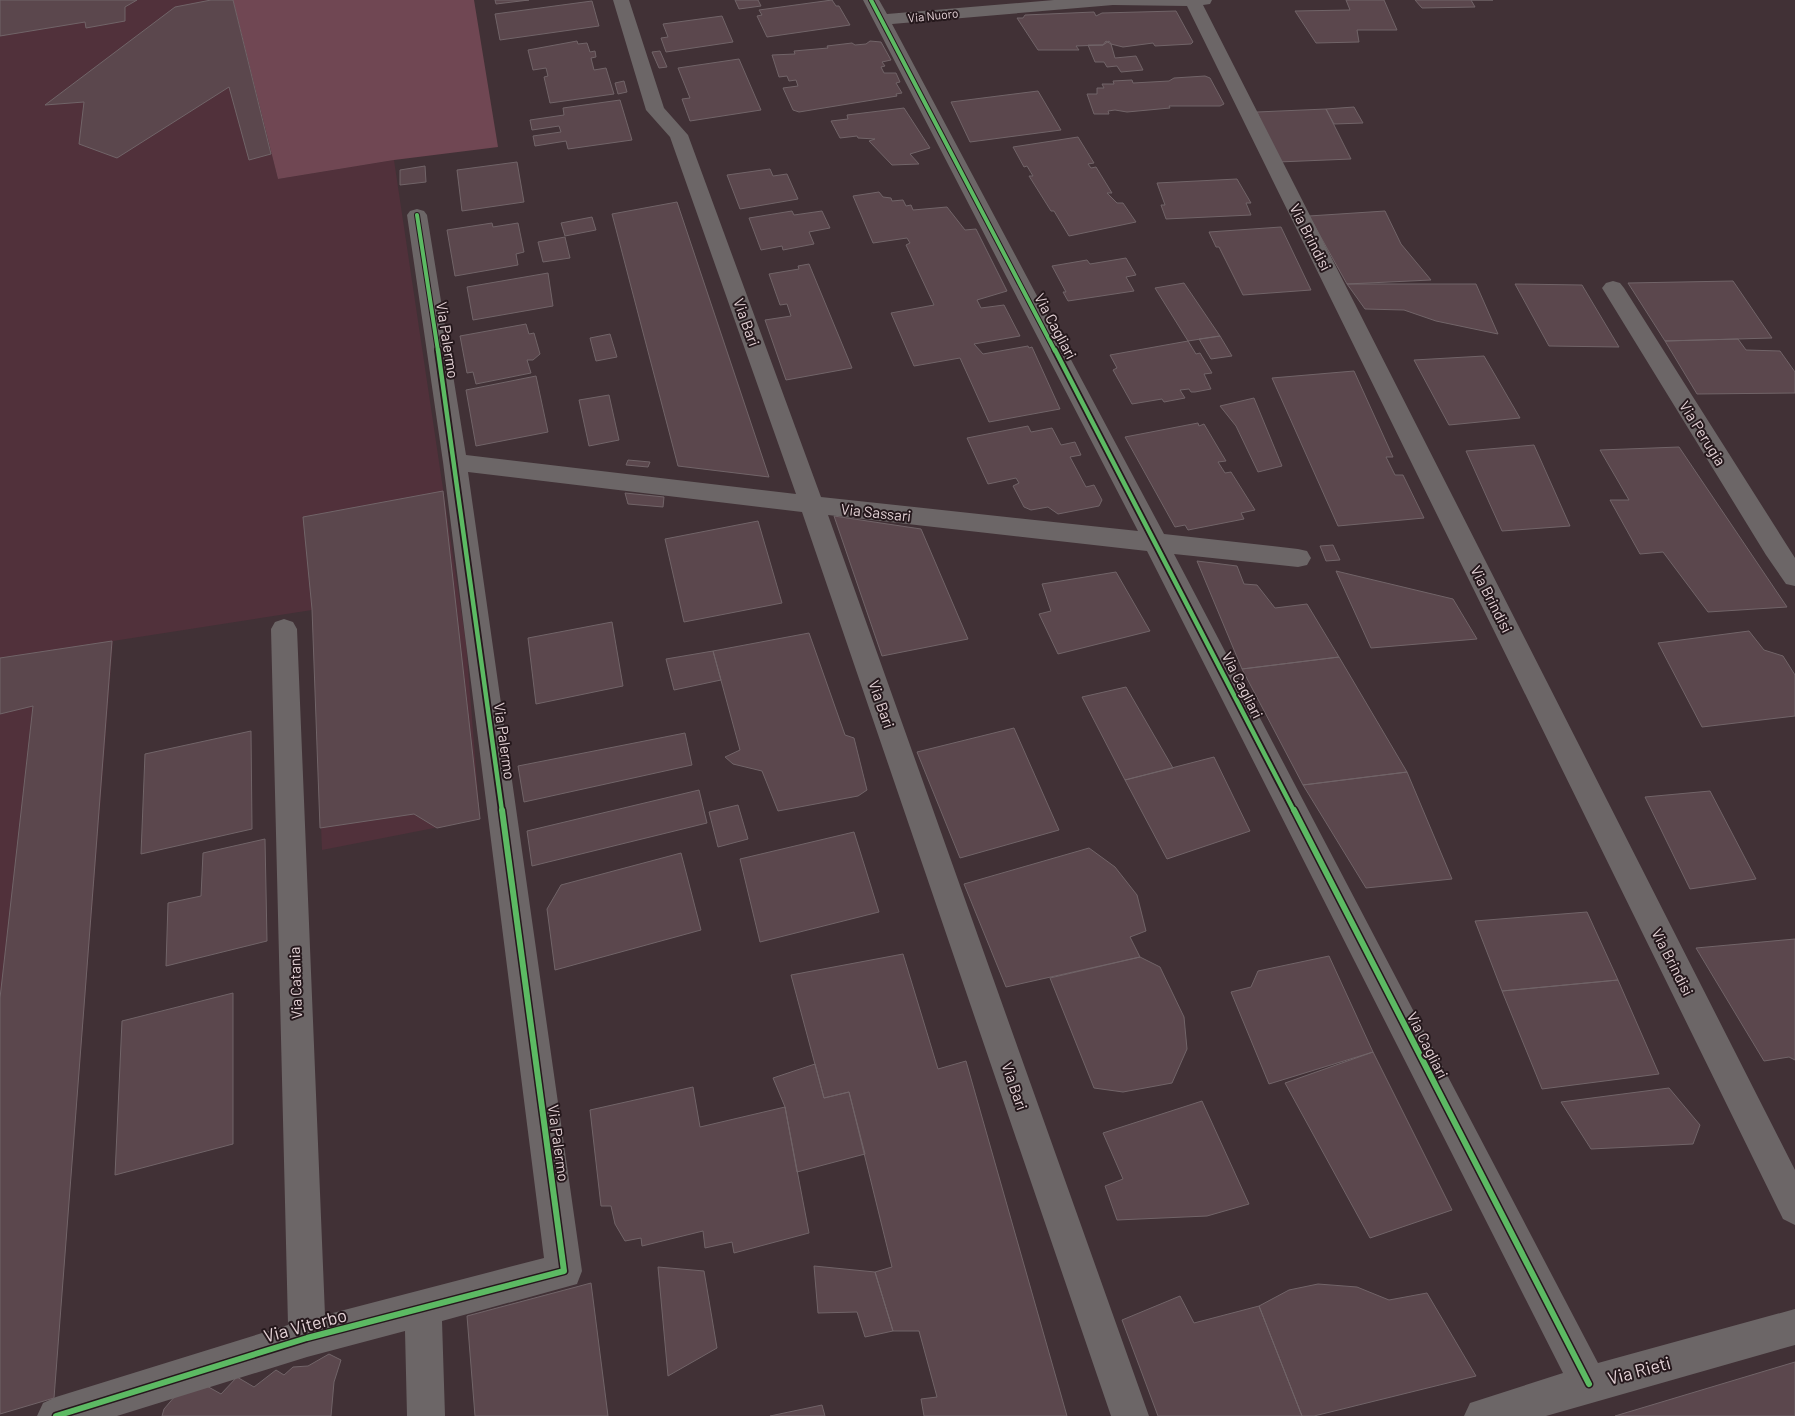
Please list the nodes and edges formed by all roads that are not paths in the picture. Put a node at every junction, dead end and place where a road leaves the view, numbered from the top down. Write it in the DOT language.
graph roads {
  1 [pos="621,0"];
  2 [pos="1112,0"];
  3 [pos="1199,1"];
  4 [pos="876,10"];
  5 [pos="417,215"];
  6 [pos="1613,288"];
  7 [pos="455,462"];
  8 [pos="812,504"];
  9 [pos="1156,543"];
  10 [pos="1298,558"];
  11 [pos="1795,577"];
  12 [pos="284,629"];
  13 [pos="1795,1207"];
  14 [pos="564,1271"];
  15 [pos="423,1309"];
  16 [pos="1795,1327"];
  17 [pos="307,1338"];
  18 [pos="1589,1384"];
  19 [pos="56,1416"];
  20 [pos="426,1416"];
  21 [pos="1130,1416"];
  22 [pos="1483,1416"];
  1 -- 8 [label="street, Via Bari"];
  2 -- 3 [label="street, Via Nuoro"];
  2 -- 4 [label="street, Via Nuoro"];
  3 -- 13 [label="street, Via Brindisi"];
  4 -- 9 [label="street, Via Cagliari"];
  5 -- 7 [label="street, Via Palermo"];
  6 -- 11 [label="street, Via Perugia"];
  7 -- 8 [label="street, Via Sassari"];
  7 -- 14 [label="street, Via Palermo"];
  8 -- 9 [label="street, Via Sassari"];
  8 -- 21 [label="street, Via Bari"];
  9 -- 10 [label="street, Via Sassari"];
  9 -- 18 [label="street, Via Cagliari"];
  12 -- 17 [label="street, Via Catania"];
  14 -- 15 [label="street, Via Viterbo"];
  15 -- 17 [label="street, Via Viterbo"];
  15 -- 20 [label="street"];
  16 -- 18 [label="street, Via Rieti"];
  17 -- 19 [label="street, Via Viterbo"];
  18 -- 22 [label="street, Via Rieti"];
}
